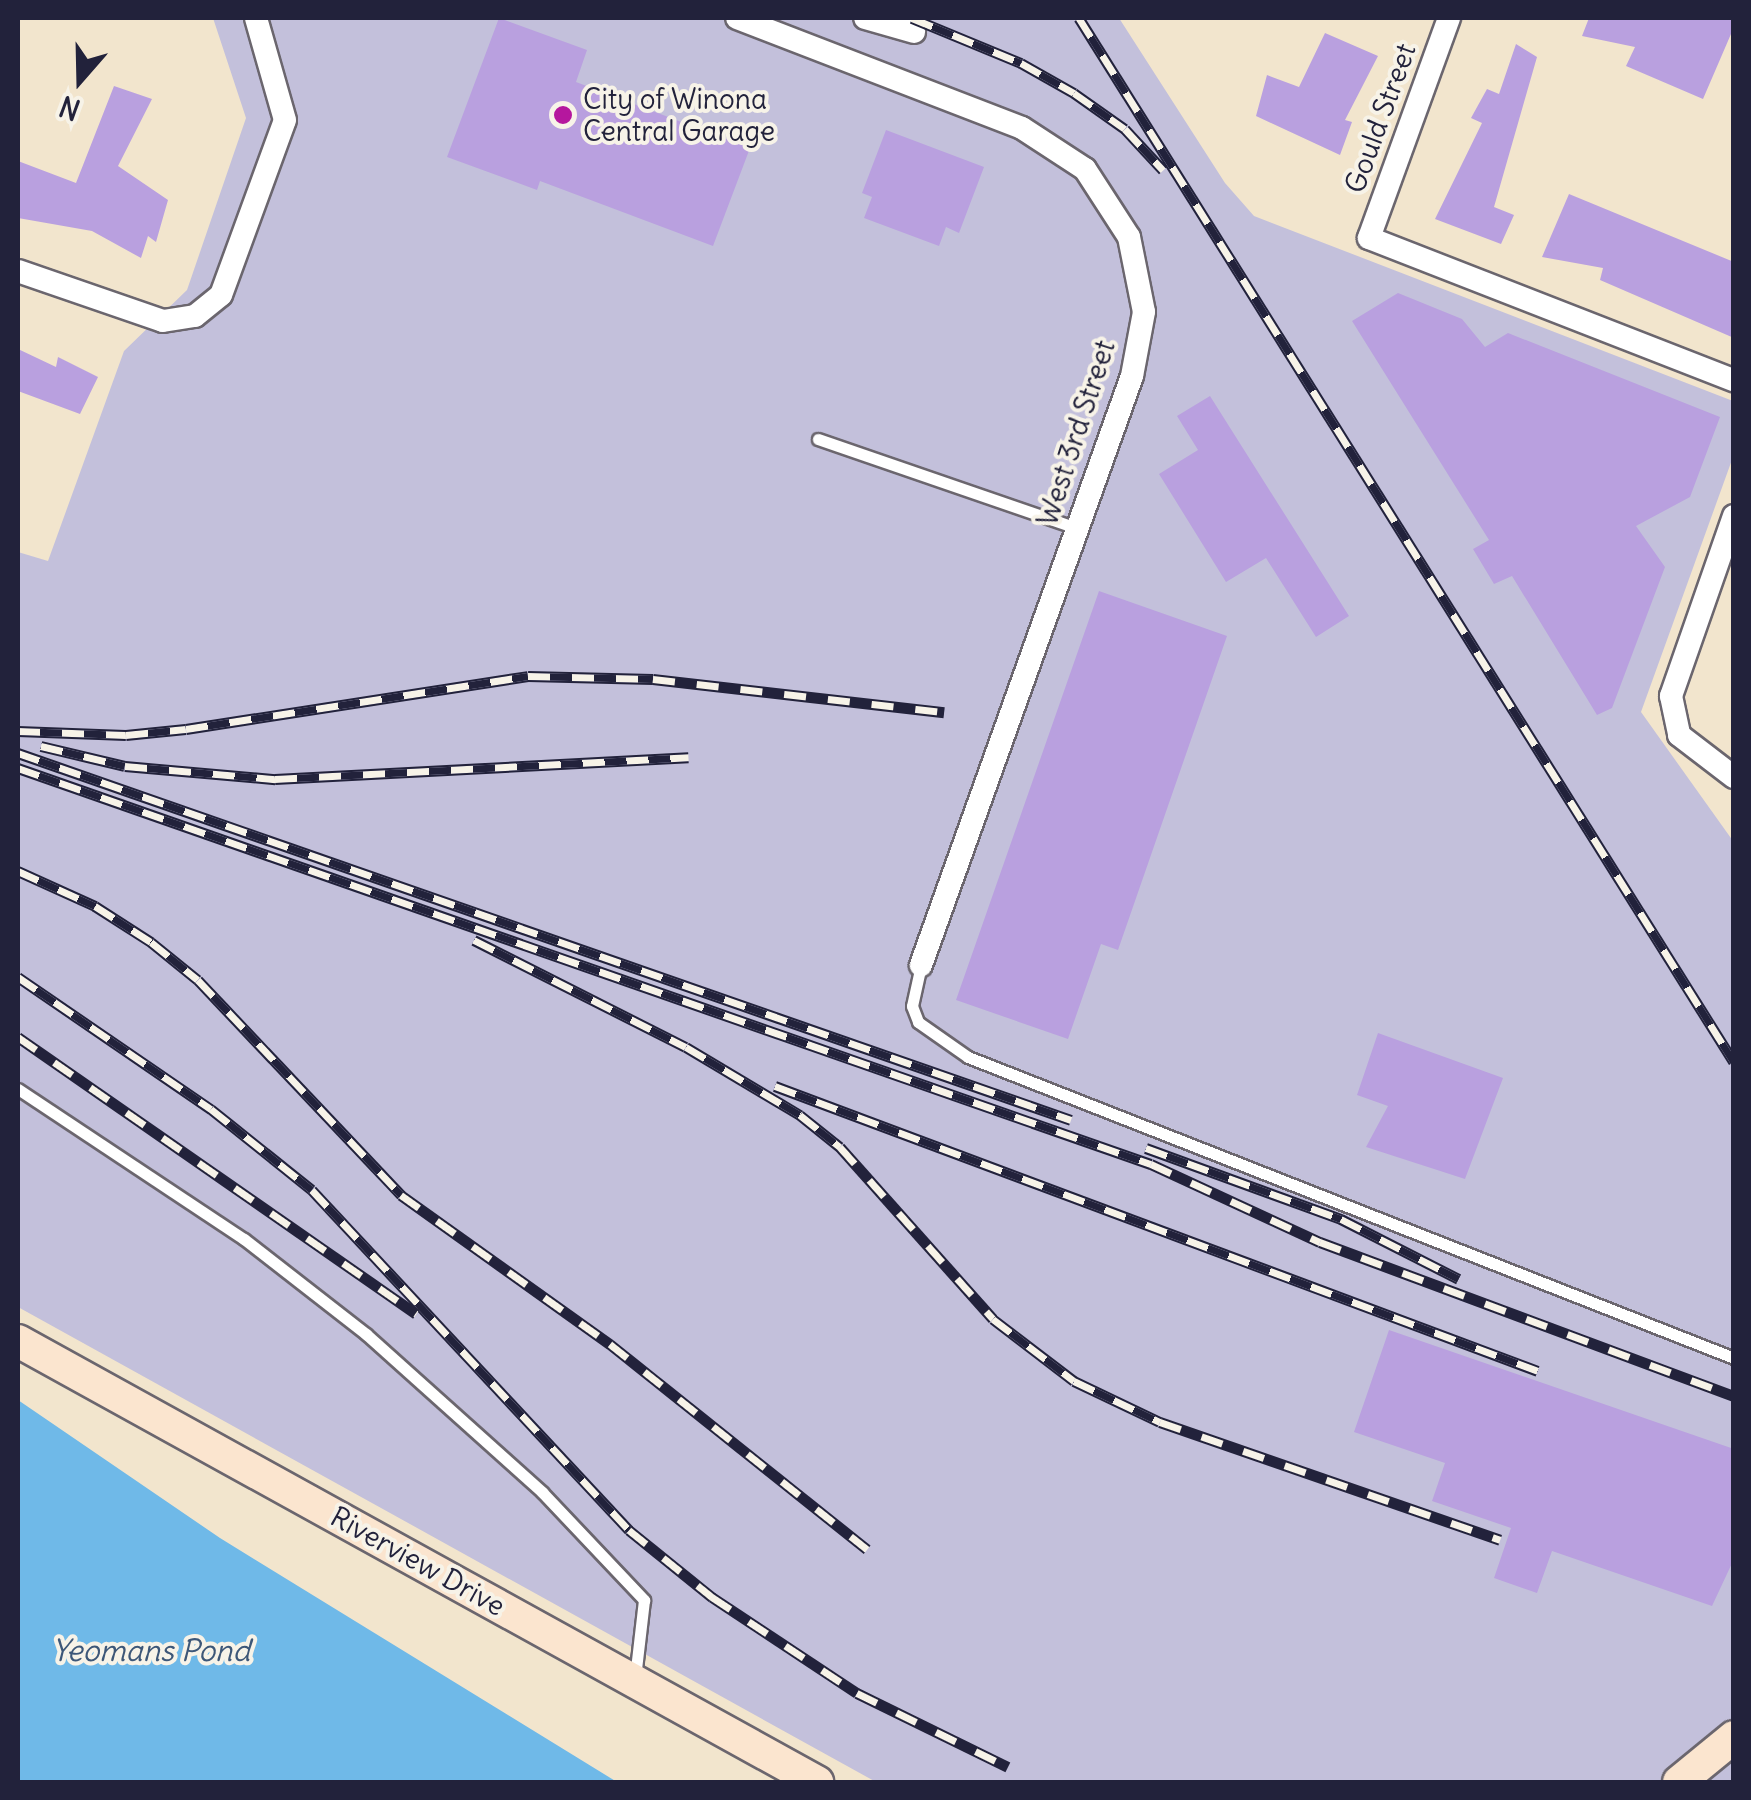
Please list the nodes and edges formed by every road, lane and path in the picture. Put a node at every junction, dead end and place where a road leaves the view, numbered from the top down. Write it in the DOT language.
graph roads {
  1 [pos="256,18"];
  2 [pos="737,18"];
  3 [pos="865,18"];
  4 [pos="1449,18"];
  5 [pos="914,32"];
  6 [pos="18,271"];
  7 [pos="1734,380"];
  8 [pos="818,440"];
  9 [pos="1734,516"];
  10 [pos="1077,528"];
  11 [pos="1730,776"];
  12 [pos="920,965"];
  13 [pos="18,1089"];
  14 [pos="18,1341"];
  15 [pos="1734,1358"];
  16 [pos="634,1680"];
  17 [pos="1734,1737"];
  18 [pos="818,1782"];
  19 [pos="1680,1782"];
  1 -- 6 [label="street"];
  2 -- 10 [label="street, West 3rd Street"];
  3 -- 5 [label="street"];
  4 -- 7 [label="street, Gould Street"];
  8 -- 10 [label="lane"];
  9 -- 11 [label="street"];
  10 -- 12 [label="street, West 3rd Street"];
  12 -- 15 [label="lane"];
  13 -- 16 [label="lane"];
  14 -- 16 [label="street, Riverview Drive"];
  16 -- 18 [label="street, Riverview Drive"];
  17 -- 19 [label="street"];
}
